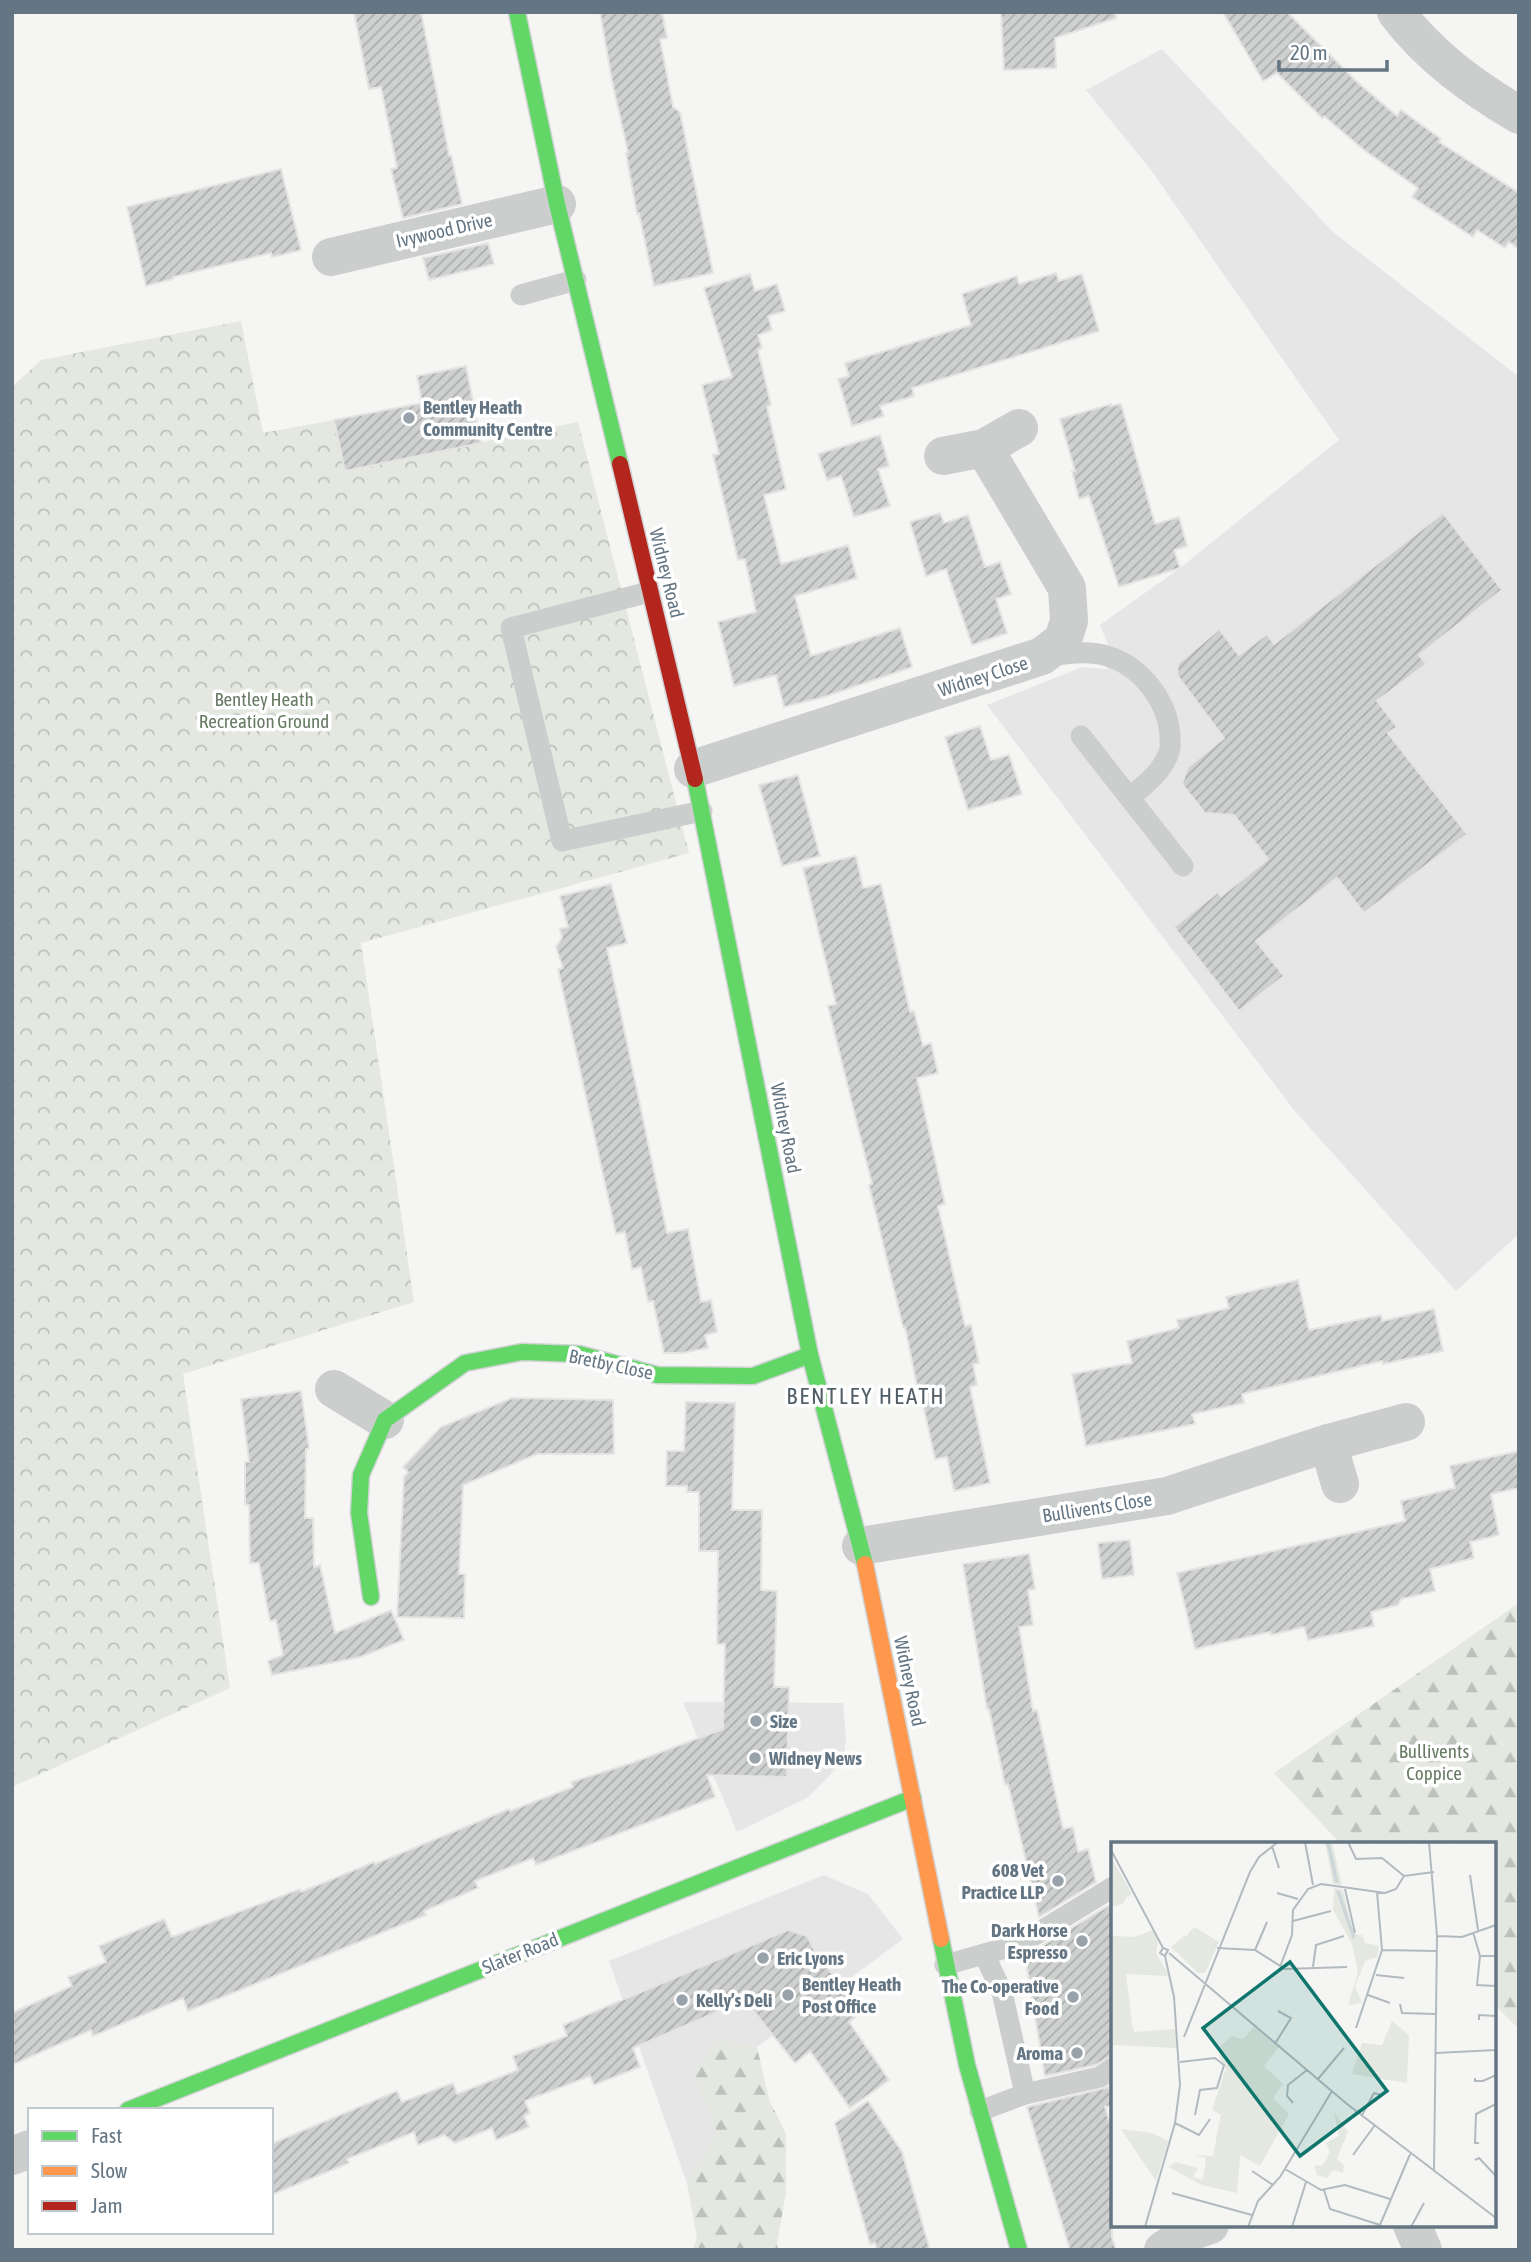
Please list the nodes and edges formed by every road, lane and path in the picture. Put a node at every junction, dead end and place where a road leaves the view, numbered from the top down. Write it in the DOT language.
graph roads {
  1 [pos="517,12"];
  2 [pos="1396,12"];
  3 [pos="1519,115"];
  4 [pos="557,204"];
  5 [pos="331,257"];
  6 [pos="576,280"];
  7 [pos="521,295"];
  8 [pos="1019,428"];
  9 [pos="985,448"];
  10 [pos="943,456"];
  11 [pos="649,592"];
  12 [pos="1042,656"];
  13 [pos="1081,736"];
  14 [pos="693,769"];
  15 [pos="1130,797"];
  16 [pos="702,811"];
  17 [pos="1182,866"];
  18 [pos="810,1355"];
  19 [pos="334,1389"];
  20 [pos="385,1420"];
  21 [pos="1406,1422"];
  22 [pos="1328,1443"];
  23 [pos="1340,1483"];
  24 [pos="861,1546"];
  25 [pos="371,1597"];
  26 [pos="913,1798"];
  27 [pos="1111,1888"];
  28 [pos="984,1954"];
  29 [pos="946,1965"];
  30 [pos="1111,2069"];
  31 [pos="1025,2094"];
  32 [pos="133,2108"];
  33 [pos="980,2111"];
  34 [pos="1204,2227"];
  35 [pos="1413,2227"];
  36 [pos="1019,2250"];
  37 [pos="1163,2250"];
  38 [pos="1423,2250"];
  1 -- 4 [label="street, Widney Road"];
  2 -- 3 [label="street"];
  4 -- 5 [label="street, Ivywood Drive"];
  4 -- 6 [label="street, Widney Road"];
  6 -- 7 [label="lane"];
  6 -- 11 [label="street, Widney Road"];
  8 -- 9 [label="street"];
  9 -- 10 [label="street"];
  9 -- 12 [label="street, Widney Close"];
  11 -- 14 [label="street, Widney Road"];
  11 -- 16 [label="lane"];
  12 -- 14 [label="street, Widney Close"];
  12 -- 15 [label="lane"];
  13 -- 15 [label="lane"];
  14 -- 16 [label="street, Widney Road"];
  15 -- 17 [label="lane"];
  16 -- 18 [label="street, Widney Road"];
  18 -- 20 [label="street, Bretby Close"];
  18 -- 24 [label="street, Widney Road"];
  19 -- 20 [label="street"];
  20 -- 25 [label="street"];
  21 -- 22 [label="street, Bullivents Close"];
  22 -- 23 [label="street"];
  22 -- 24 [label="street, Bullivents Close"];
  24 -- 26 [label="street, Widney Road"];
  26 -- 29 [label="street, Widney Road"];
  26 -- 32 [label="street, Slater Road"];
  27 -- 28 [label="lane"];
  28 -- 29 [label="lane"];
  28 -- 31 [label="lane"];
  29 -- 33 [label="street, Widney Road"];
  30 -- 31 [label="lane"];
  31 -- 33 [label="lane"];
  33 -- 36 [label="street, Widney Road"];
  34 -- 37 [label="street"];
  35 -- 38 [label="street"];
}
